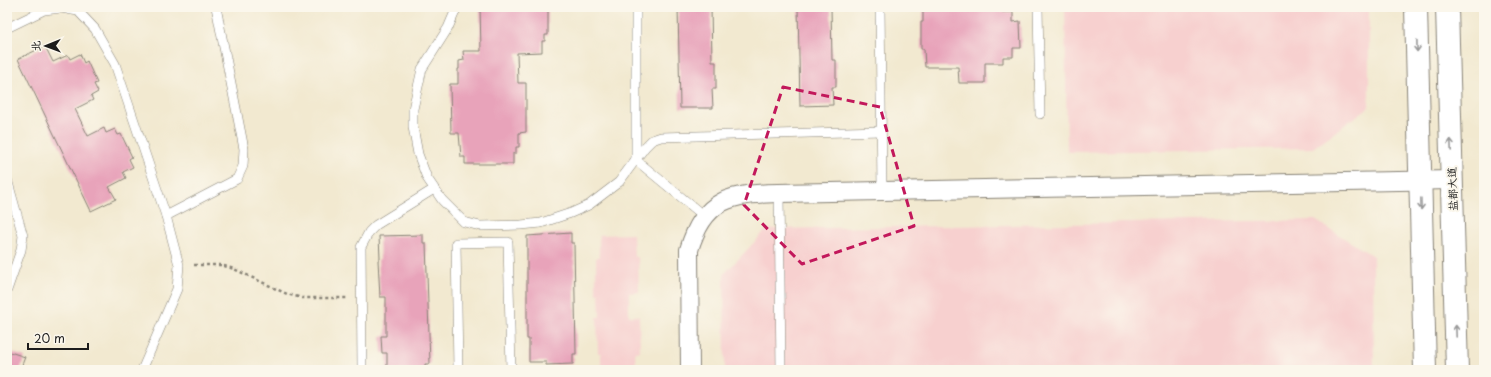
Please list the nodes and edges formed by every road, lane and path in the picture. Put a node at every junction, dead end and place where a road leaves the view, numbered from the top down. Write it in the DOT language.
graph roads {
  1 [pos="216,7"];
  2 [pos="457,7"];
  3 [pos="636,7"];
  4 [pos="880,7"];
  5 [pos="1038,7"];
  6 [pos="1416,7"];
  7 [pos="1447,7"];
  8 [pos="7,28"];
  9 [pos="1040,114"];
  10 [pos="636,124"];
  11 [pos="881,131"];
  12 [pos="661,137"];
  13 [pos="636,160"];
  14 [pos="7,179"];
  15 [pos="1420,180"];
  16 [pos="1452,180"];
  17 [pos="434,189"];
  18 [pos="882,191"];
  19 [pos="779,193"];
  20 [pos="166,216"];
  21 [pos="704,216"];
  22 [pos="508,226"];
  23 [pos="508,242"];
  24 [pos="179,265"];
  25 [pos="7,290"];
  26 [pos="361,298"];
  27 [pos="142,370"];
  28 [pos="362,370"];
  29 [pos="458,370"];
  30 [pos="511,370"];
  31 [pos="690,370"];
  32 [pos="781,370"];
  33 [pos="1425,370"];
  34 [pos="1457,370"];
  1 -- 20 [label="lane"];
  2 -- 17 [label="lane"];
  3 -- 10 [label="lane"];
  4 -- 11 [label="lane"];
  5 -- 9 [label="lane"];
  6 -- 15 [label="main road, one-way"];
  16 -- 7 [label="main road, 盐都大道, one-way"];
  8 -- 20 [label="lane"];
  10 -- 12 [label="lane"];
  10 -- 13 [label="lane"];
  11 -- 12 [label="lane"];
  11 -- 18 [label="lane"];
  12 -- 13 [label="lane"];
  13 -- 21 [label="lane"];
  13 -- 22 [label="lane"];
  14 -- 25 [label="lane"];
  15 -- 16 [label="street"];
  15 -- 18 [label="street"];
  15 -- 33 [label="main road, one-way"];
  34 -- 16 [label="main road, 盐都大道, one-way"];
  17 -- 22 [label="lane"];
  17 -- 26 [label="lane"];
  18 -- 19 [label="street"];
  19 -- 21 [label="street"];
  19 -- 32 [label="lane"];
  20 -- 24 [label="lane"];
  21 -- 31 [label="street"];
  22 -- 23 [label="lane"];
  23 -- 29 [label="lane"];
  23 -- 30 [label="lane"];
  24 -- 26 [label="path"];
  24 -- 27 [label="lane"];
  26 -- 28 [label="lane"];
}
